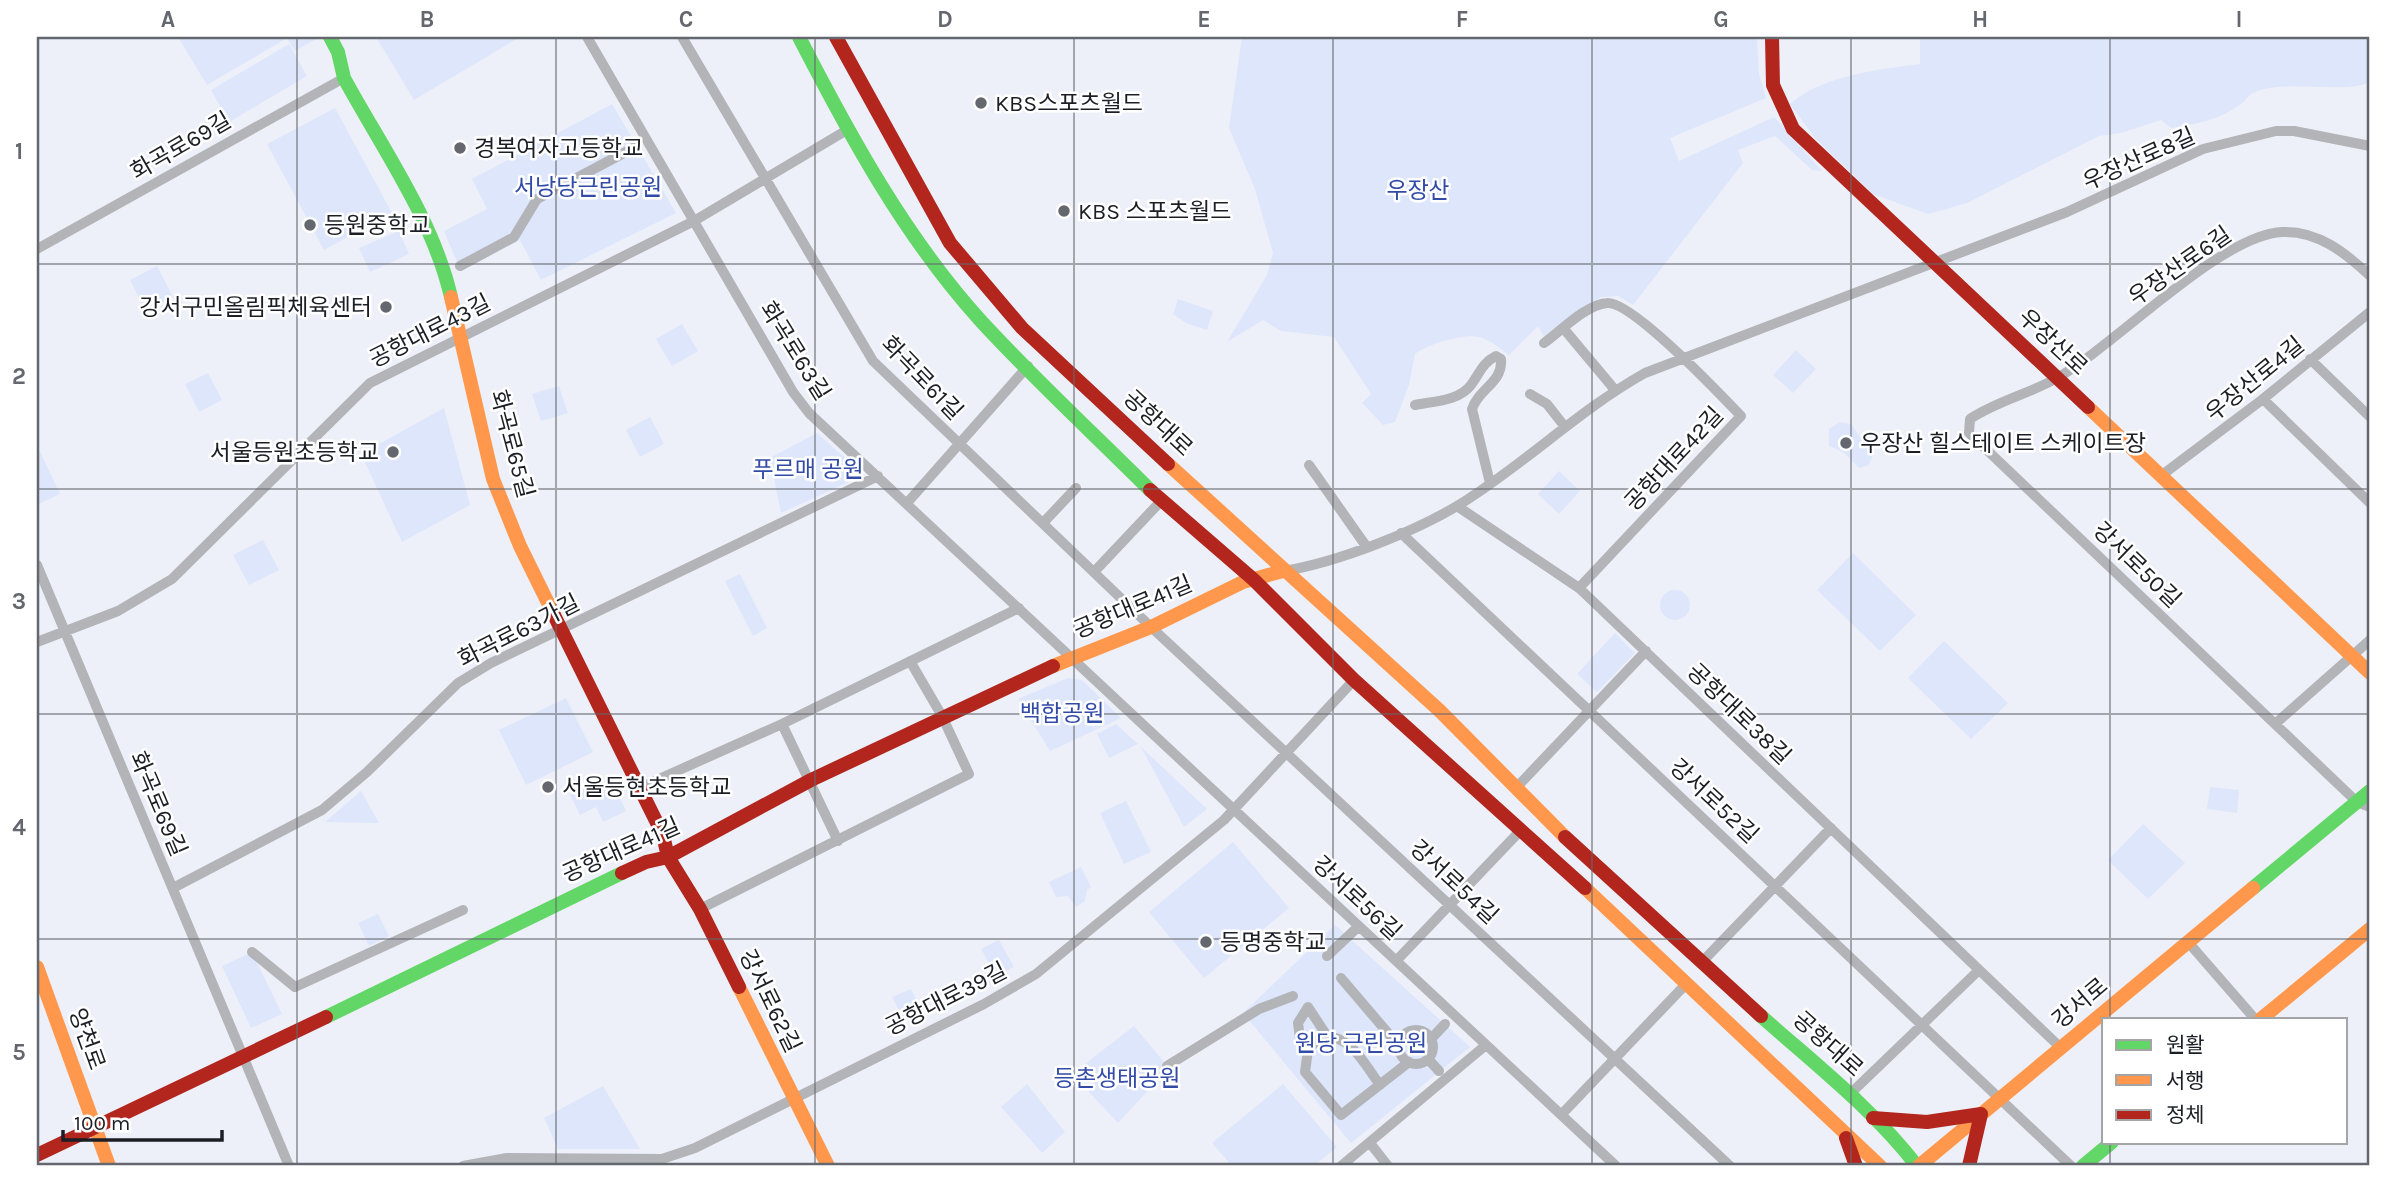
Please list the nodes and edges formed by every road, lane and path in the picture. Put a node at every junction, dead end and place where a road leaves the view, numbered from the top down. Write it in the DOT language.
graph roads {
  1 [pos="330,37"];
  2 [pos="587,37"];
  3 [pos="682,37"];
  4 [pos="799,37"];
  5 [pos="836,37"];
  6 [pos="1772,37"];
  7 [pos="344,78"];
  8 [pos="847,130"];
  9 [pos="2368,144"];
  10 [pos="637,146"];
  11 [pos="765,177"];
  12 [pos="694,221"];
  13 [pos="37,249"];
  14 [pos="1937,264"];
  15 [pos="460,266"];
  16 [pos="2370,276"];
  17 [pos="2370,312"];
  18 [pos="1564,329"];
  19 [pos="461,336"];
  20 [pos="1544,344"];
  21 [pos="1684,359"];
  22 [pos="2310,359"];
  23 [pos="1028,366"];
  24 [pos="2057,378"];
  25 [pos="1615,390"];
  26 [pos="1530,394"];
  27 [pos="2263,400"];
  28 [pos="1415,405"];
  29 [pos="2370,417"];
  30 [pos="1565,427"];
  31 [pos="960,444"];
  32 [pos="1309,464"];
  33 [pos="2162,475"];
  34 [pos="878,476"];
  35 [pos="1490,483"];
  36 [pos="1076,488"];
  37 [pos="1161,501"];
  38 [pos="907,503"];
  39 [pos="2370,503"];
  40 [pos="1457,506"];
  41 [pos="1043,523"];
  42 [pos="1401,533"];
  43 [pos="1366,546"];
  44 [pos="37,565"];
  45 [pos="1283,571"];
  46 [pos="1094,572"];
  47 [pos="1254,580"];
  48 [pos="1579,588"];
  49 [pos="1019,608"];
  50 [pos="1151,627"];
  51 [pos="562,630"];
  52 [pos="66,633"];
  53 [pos="2370,640"];
  54 [pos="37,642"];
  55 [pos="1646,651"];
  56 [pos="2352,655"];
  57 [pos="1072,657"];
  58 [pos="910,661"];
  59 [pos="2370,673"];
  60 [pos="1354,680"];
  61 [pos="1591,711"];
  62 [pos="942,716"];
  63 [pos="782,724"];
  64 [pos="2275,724"];
  65 [pos="1288,754"];
  66 [pos="811,780"];
  67 [pos="639,788"];
  68 [pos="1516,789"];
  69 [pos="2370,791"];
  70 [pos="2364,804"];
  71 [pos="1234,809"];
  72 [pos="1830,828"];
  73 [pos="1521,830"];
  74 [pos="838,841"];
  75 [pos="668,858"];
  76 [pos="1776,886"];
  77 [pos="173,888"];
  78 [pos="1450,905"];
  79 [pos="463,909"];
  80 [pos="700,909"];
  81 [pos="1359,926"];
  82 [pos="2370,929"];
  83 [pos="2188,942"];
  84 [pos="252,951"];
  85 [pos="1327,957"];
  86 [pos="1396,961"];
  87 [pos="1702,963"];
  88 [pos="37,967"];
  89 [pos="1979,970"];
  90 [pos="1341,978"];
  91 [pos="1687,983"];
  92 [pos="1293,996"];
  93 [pos="2254,1018"];
  94 [pos="2262,1018"];
  95 [pos="1921,1023"];
  96 [pos="1445,1024"];
  97 [pos="1327,1036"];
  98 [pos="1431,1039"];
  99 [pos="1486,1045"];
  100 [pos="1399,1046"];
  101 [pos="2061,1048"];
  102 [pos="1308,1050"];
  103 [pos="244,1058"];
  104 [pos="1428,1059"];
  105 [pos="1616,1059"];
  106 [pos="1409,1062"];
  107 [pos="1167,1066"];
  108 [pos="1439,1072"];
  109 [pos="1380,1085"];
  110 [pos="1850,1094"];
  111 [pos="792,1098"];
  112 [pos="2001,1098"];
  113 [pos="1981,1114"];
  114 [pos="1561,1115"];
  115 [pos="1873,1118"];
  116 [pos="94,1126"];
  117 [pos="1842,1129"];
  118 [pos="1370,1143"];
  119 [pos="2110,1144"];
  120 [pos="37,1154"];
  121 [pos="109,1166"];
  122 [pos="289,1166"];
  123 [pos="463,1166"];
  124 [pos="828,1166"];
  125 [pos="1341,1166"];
  126 [pos="1388,1166"];
  127 [pos="1616,1166"];
  128 [pos="1730,1166"];
  129 [pos="1856,1166"];
  130 [pos="1880,1166"];
  131 [pos="1918,1166"];
  132 [pos="1969,1166"];
  133 [pos="2071,1166"];
  134 [pos="2083,1166"];
  1 -- 7 [label="main road, 화곡로65길"];
  2 -- 12 [label="street, 화곡로63길"];
  3 -- 11 [label="street, 화곡로61길"];
  4 -- 8 [label="main road"];
  5 -- 45 [label="main road, 공항대로"];
  6 -- 14 [label="main road, 우장산로"];
  7 -- 13 [label="street, 화곡로69길"];
  7 -- 19 [label="main road, 화곡로65길"];
  8 -- 11 [label="street, 공항대로43길"];
  8 -- 23 [label="main road"];
  9 -- 14 [label="street, 우장산로8길"];
  10 -- 15 [label="street"];
  11 -- 12 [label="street, 공항대로43길"];
  11 -- 31 [label="street, 화곡로61길"];
  12 -- 19 [label="street, 공항대로43길"];
  12 -- 34 [label="street, 화곡로63길"];
  14 -- 21 [label="street"];
  14 -- 24 [label="main road, 우장산로"];
  16 -- 24 [label="street, 우장산로6길"];
  17 -- 22 [label="street, 우장산로4길"];
  18 -- 20 [label="street, 공항대로42길"];
  18 -- 21 [label="street, 공항대로42길"];
  18 -- 25 [label="street"];
  19 -- 51 [label="main road, 화곡로65길"];
  19 -- 52 [label="street, 공항대로43길"];
  21 -- 25 [label="street"];
  21 -- 48 [label="street, 공항대로42길"];
  22 -- 27 [label="street, 우장산로4길"];
  22 -- 29 [label="street"];
  23 -- 31 [label="street"];
  23 -- 37 [label="main road"];
  24 -- 33 [label="main road, 우장산로"];
  24 -- 64 [label="street, 강서로50길"];
  25 -- 30 [label="street"];
  26 -- 30 [label="street"];
  27 -- 33 [label="street, 우장산로4길"];
  27 -- 39 [label="street"];
  28 -- 35 [label="street"];
  30 -- 35 [label="street"];
  31 -- 38 [label="street"];
  31 -- 41 [label="street, 화곡로61길"];
  32 -- 43 [label="street"];
  33 -- 56 [label="main road, 우장산로"];
  34 -- 38 [label="street, 화곡로63길"];
  34 -- 51 [label="street, 화곡로63가길"];
  35 -- 40 [label="street"];
  36 -- 41 [label="street"];
  37 -- 46 [label="street"];
  37 -- 47 [label="main road"];
  38 -- 49 [label="street, 화곡로63길"];
  40 -- 42 [label="street"];
  40 -- 48 [label="street, 공항대로38길"];
  41 -- 46 [label="street, 화곡로61길"];
  42 -- 43 [label="street"];
  42 -- 61 [label="street, 강서로52길"];
  43 -- 45 [label="street"];
  44 -- 52 [label="street, 화곡로69길"];
  45 -- 47 [label="main road, 공항대로41길"];
  45 -- 68 [label="main road, 공항대로"];
  46 -- 50 [label="street, 화곡로61길"];
  47 -- 50 [label="main road, 공항대로41길"];
  47 -- 60 [label="main road"];
  48 -- 55 [label="street, 공항대로38길"];
  49 -- 57 [label="street, 화곡로63길"];
  49 -- 58 [label="street"];
  50 -- 57 [label="main road, 공항대로41길"];
  50 -- 65 [label="street, 강서로54길"];
  51 -- 67 [label="main road, 화곡로65길"];
  51 -- 77 [label="street, 화곡로63가길"];
  52 -- 54 [label="street, 공항대로43길"];
  52 -- 77 [label="street, 화곡로69길"];
  53 -- 56 [label="street"];
  55 -- 61 [label="street"];
  55 -- 72 [label="street, 공항대로38길"];
  56 -- 59 [label="main road, 우장산로"];
  56 -- 64 [label="street"];
  57 -- 62 [label="main road, 공항대로41길"];
  57 -- 71 [label="street, 강서로56길"];
  58 -- 62 [label="street"];
  58 -- 63 [label="street"];
  60 -- 65 [label="street, 공항대로39길"];
  60 -- 73 [label="main road"];
  61 -- 68 [label="street"];
  61 -- 76 [label="street, 강서로52길"];
  62 -- 66 [label="main road, 공항대로41길"];
  62 -- 74 [label="street"];
  63 -- 66 [label="street"];
  63 -- 67 [label="street"];
  64 -- 70 [label="street, 강서로50길"];
  65 -- 71 [label="street, 공항대로39길"];
  65 -- 78 [label="street, 강서로54길"];
  66 -- 74 [label="street"];
  66 -- 75 [label="main road, 공항대로41길"];
  67 -- 75 [label="main road, 화곡로65길"];
  68 -- 87 [label="main road, 공항대로"];
  69 -- 70 [label="main road, 강서로"];
  70 -- 83 [label="main road, 강서로"];
  71 -- 81 [label="street, 강서로56길"];
  71 -- 111 [label="street, 공항대로39길"];
  72 -- 76 [label="street"];
  72 -- 89 [label="street, 공항대로38길"];
  73 -- 78 [label="street"];
  73 -- 91 [label="main road"];
  74 -- 80 [label="street"];
  75 -- 80 [label="main road, 강서로62길"];
  75 -- 103 [label="main road, 공항대로41길"];
  76 -- 87 [label="street"];
  76 -- 95 [label="street, 강서로52길"];
  77 -- 103 [label="street, 화곡로69길"];
  78 -- 86 [label="street"];
  78 -- 105 [label="street, 강서로54길"];
  79 -- 84 [label="street"];
  80 -- 111 [label="main road, 강서로62길"];
  81 -- 85 [label="street"];
  81 -- 86 [label="street, 강서로56길"];
  82 -- 94 [label="main road"];
  83 -- 93 [label="street"];
  83 -- 101 [label="main road, 강서로"];
  86 -- 99 [label="street, 강서로56길"];
  87 -- 110 [label="main road, 공항대로"];
  88 -- 116 [label="main road, 양천로"];
  89 -- 95 [label="street"];
  89 -- 101 [label="street, 공항대로38길"];
  90 -- 100 [label="street"];
  91 -- 105 [label="street"];
  91 -- 117 [label="main road"];
  92 -- 107 [label="street"];
  95 -- 110 [label="street"];
  95 -- 112 [label="street, 강서로52길"];
  96 -- 98 [label="street"];
  97 -- 102 [label="street"];
  97 -- 102 [label="street"];
  97 -- 109 [label="street"];
  98 -- 100 [label="street"];
  98 -- 104 [label="street"];
  99 -- 114 [label="street, 강서로56길"];
  99 -- 118 [label="street"];
  100 -- 106 [label="street"];
  101 -- 112 [label="main road, 강서로"];
  102 -- 109 [label="street"];
  103 -- 116 [label="main road, 공항대로41길"];
  103 -- 122 [label="street, 화곡로69길"];
  104 -- 106 [label="street"];
  104 -- 108 [label="street"];
  105 -- 114 [label="street"];
  105 -- 128 [label="street, 강서로54길"];
  106 -- 109 [label="street"];
  110 -- 115 [label="main road, 공항대로"];
  111 -- 123 [label="street, 공항대로39길"];
  111 -- 124 [label="main road, 강서로62길"];
  112 -- 113 [label="main road, 강서로"];
  112 -- 133 [label="street"];
  113 -- 115 [label="main road"];
  113 -- 131 [label="main road, 강서로"];
  113 -- 132 [label="main road"];
  114 -- 127 [label="street, 강서로56길"];
  115 -- 131 [label="main road, 공항대로"];
  116 -- 120 [label="main road, 공항대로41길"];
  116 -- 121 [label="main road, 양천로"];
  117 -- 129 [label="main road"];
  117 -- 130 [label="main road"];
  118 -- 125 [label="street"];
  118 -- 126 [label="street"];
  119 -- 134 [label="main road"];
}
